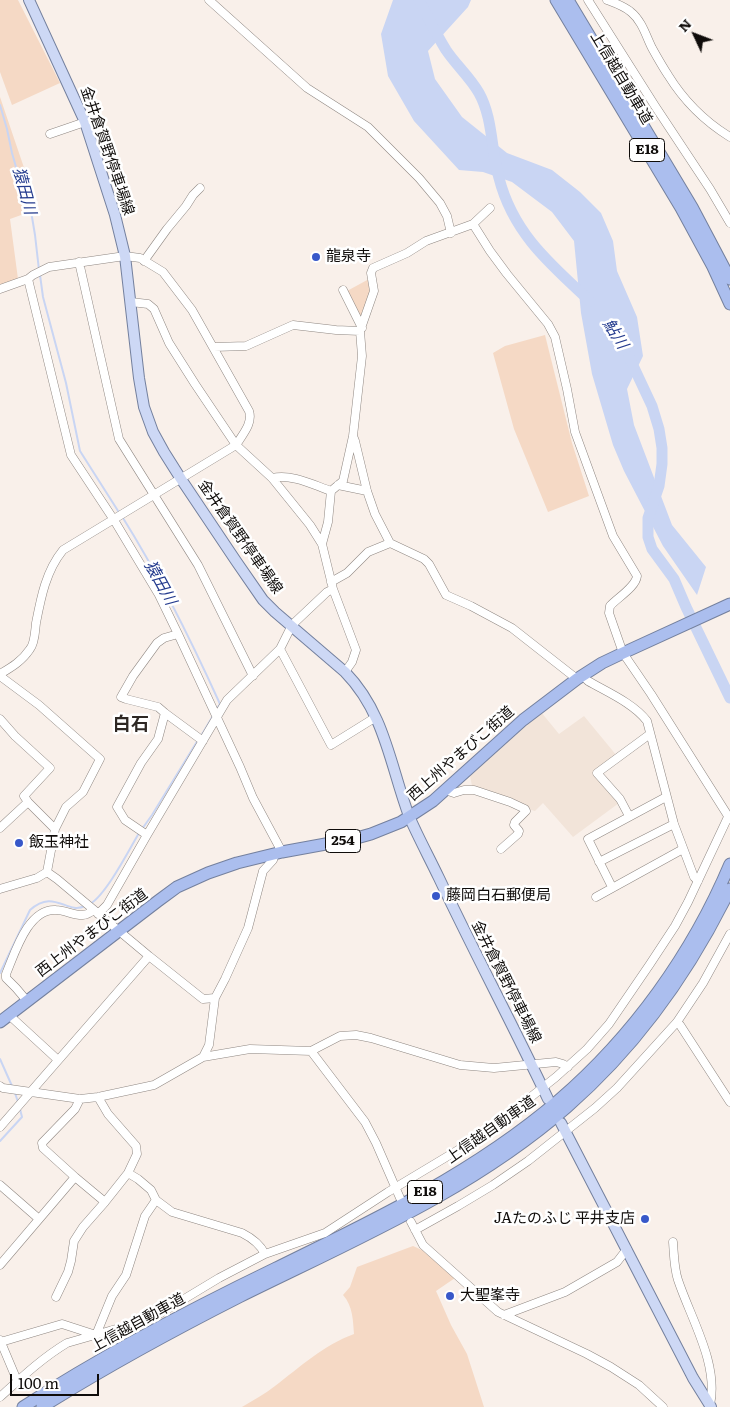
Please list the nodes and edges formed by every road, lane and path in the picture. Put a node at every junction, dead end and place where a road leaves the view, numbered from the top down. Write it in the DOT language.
graph roads {
  1 [pos="29,0"];
  2 [pos="209,0"];
  3 [pos="556,0"];
  4 [pos="568,0"];
  5 [pos="588,0"];
  6 [pos="607,0"];
  7 [pos="84,122"];
  8 [pos="50,134"];
  9 [pos="730,137"];
  10 [pos="200,188"];
  11 [pos="490,208"];
  12 [pos="730,223"];
  13 [pos="473,224"];
  14 [pos="450,233"];
  15 [pos="125,256"];
  16 [pos="144,260"];
  17 [pos="79,262"];
  18 [pos="28,279"];
  19 [pos="730,279"];
  20 [pos="0,289"];
  21 [pos="343,290"];
  22 [pos="131,302"];
  23 [pos="730,304"];
  24 [pos="361,330"];
  25 [pos="214,347"];
  26 [pos="353,436"];
  27 [pos="236,445"];
  28 [pos="272,478"];
  29 [pos="181,479"];
  30 [pos="338,485"];
  31 [pos="331,491"];
  32 [pos="367,491"];
  33 [pos="155,495"];
  34 [pos="114,520"];
  35 [pos="390,543"];
  36 [pos="322,544"];
  37 [pos="332,585"];
  38 [pos="730,604"];
  39 [pos="292,625"];
  40 [pos="178,634"];
  41 [pos="280,649"];
  42 [pos="623,653"];
  43 [pos="346,672"];
  44 [pos="0,675"];
  45 [pos="253,676"];
  46 [pos="580,678"];
  47 [pos="165,713"];
  48 [pos="216,717"];
  49 [pos="376,717"];
  50 [pos="0,719"];
  51 [pos="650,734"];
  52 [pos="202,740"];
  53 [pos="445,790"];
  54 [pos="666,796"];
  55 [pos="28,802"];
  56 [pos="629,816"];
  57 [pos="410,817"];
  58 [pos="729,818"];
  59 [pos="674,824"];
  60 [pos="0,828"];
  61 [pos="55,829"];
  62 [pos="146,834"];
  63 [pos="683,848"];
  64 [pos="501,849"];
  65 [pos="279,853"];
  66 [pos="599,862"];
  67 [pos="730,864"];
  68 [pos="47,872"];
  69 [pos="698,881"];
  70 [pos="612,887"];
  71 [pos="0,889"];
  72 [pos="730,889"];
  73 [pos="596,897"];
  74 [pos="96,912"];
  75 [pos="119,931"];
  76 [pos="730,934"];
  77 [pos="149,956"];
  78 [pos="215,998"];
  79 [pos="27,1001"];
  80 [pos="4,1019"];
  81 [pos="676,1022"];
  82 [pos="311,1051"];
  83 [pos="203,1057"];
  84 [pos="58,1060"];
  85 [pos="531,1064"];
  86 [pos="568,1067"];
  87 [pos="0,1086"];
  88 [pos="542,1088"];
  89 [pos="30,1092"];
  90 [pos="98,1097"];
  91 [pos="80,1099"];
  92 [pos="548,1099"];
  93 [pos="730,1102"];
  94 [pos="0,1127"];
  95 [pos="564,1127"];
  96 [pos="128,1173"];
  97 [pos="75,1177"];
  98 [pos="0,1185"];
  99 [pos="396,1188"];
  100 [pos="400,1198"];
  101 [pos="156,1200"];
  102 [pos="105,1202"];
  103 [pos="39,1219"];
  104 [pos="411,1222"];
  105 [pos="415,1230"];
  106 [pos="673,1242"];
  107 [pos="627,1249"];
  108 [pos="265,1254"];
  109 [pos="0,1265"];
  110 [pos="56,1297"];
  111 [pos="504,1315"];
  112 [pos="96,1335"];
  113 [pos="0,1341"];
  114 [pos="18,1380"];
  115 [pos="0,1397"];
  116 [pos="710,1406"];
  117 [pos="23,1407"];
  118 [pos="42,1407"];
  119 [pos="663,1407"];
  1 -- 7 [label="main road, 金井倉賀野停車場線"];
  2 -- 14 [label="street"];
  3 -- 23 [label="highway, 上信越自動車道 / E18"];
  4 -- 19 [label="highway, 上信越自動車道 / E18"];
  5 -- 12 [label="street"];
  6 -- 9 [label="street"];
  7 -- 8 [label="street"];
  7 -- 15 [label="main road, 金井倉賀野停車場線"];
  10 -- 16 [label="street"];
  11 -- 13 [label="street"];
  13 -- 14 [label="street"];
  13 -- 42 [label="street"];
  14 -- 24 [label="street"];
  15 -- 16 [label="street"];
  15 -- 17 [label="street"];
  15 -- 22 [label="main road, 金井倉賀野停車場線"];
  16 -- 25 [label="street"];
  17 -- 18 [label="street"];
  17 -- 33 [label="street"];
  18 -- 20 [label="street"];
  18 -- 34 [label="street"];
  21 -- 24 [label="street"];
  22 -- 27 [label="street"];
  22 -- 29 [label="main road, 金井倉賀野停車場線"];
  24 -- 25 [label="street"];
  24 -- 26 [label="street"];
  25 -- 27 [label="street"];
  26 -- 30 [label="street"];
  26 -- 32 [label="street"];
  27 -- 28 [label="street"];
  27 -- 29 [label="street"];
  28 -- 31 [label="street"];
  28 -- 36 [label="street"];
  29 -- 33 [label="street"];
  29 -- 39 [label="main road, 金井倉賀野停車場線"];
  30 -- 31 [label="street"];
  30 -- 32 [label="street"];
  31 -- 36 [label="street"];
  32 -- 35 [label="street"];
  33 -- 34 [label="street"];
  33 -- 45 [label="street"];
  34 -- 40 [label="street"];
  34 -- 44 [label="street"];
  35 -- 37 [label="street"];
  35 -- 46 [label="street"];
  36 -- 37 [label="street"];
  37 -- 39 [label="street"];
  37 -- 43 [label="street"];
  38 -- 42 [label="highway, 西上州やまびこ街道 / 254"];
  39 -- 41 [label="street"];
  39 -- 43 [label="main road, 金井倉賀野停車場線"];
  40 -- 47 [label="street"];
  40 -- 48 [label="street"];
  41 -- 45 [label="street"];
  41 -- 49 [label="street"];
  42 -- 46 [label="highway, 西上州やまびこ街道 / 254"];
  42 -- 58 [label="street"];
  43 -- 49 [label="main road, 金井倉賀野停車場線"];
  44 -- 61 [label="street"];
  45 -- 48 [label="street"];
  46 -- 51 [label="street"];
  46 -- 53 [label="highway, 西上州やまびこ街道 / 254"];
  47 -- 52 [label="street"];
  47 -- 62 [label="street"];
  48 -- 52 [label="street"];
  48 -- 65 [label="street"];
  49 -- 57 [label="main road, 金井倉賀野停車場線"];
  50 -- 55 [label="street"];
  51 -- 54 [label="street"];
  51 -- 56 [label="street"];
  52 -- 62 [label="street"];
  53 -- 57 [label="highway, 西上州やまびこ街道 / 254"];
  53 -- 64 [label="street"];
  54 -- 56 [label="street"];
  54 -- 59 [label="street"];
  55 -- 60 [label="street"];
  55 -- 61 [label="street"];
  56 -- 66 [label="street"];
  57 -- 65 [label="highway, 西上州やまびこ街道 / 254"];
  57 -- 85 [label="main road, 金井倉賀野停車場線"];
  58 -- 69 [label="street"];
  59 -- 63 [label="street"];
  59 -- 66 [label="street"];
  61 -- 68 [label="street"];
  62 -- 74 [label="street"];
  63 -- 69 [label="street"];
  63 -- 70 [label="street"];
  65 -- 75 [label="highway, 西上州やまびこ街道 / 254"];
  65 -- 78 [label="street"];
  66 -- 70 [label="street"];
  67 -- 117 [label="highway, 上信越自動車道 / E18"];
  68 -- 71 [label="street"];
  68 -- 74 [label="street"];
  69 -- 86 [label="street"];
  70 -- 73 [label="street"];
  72 -- 118 [label="highway, 上信越自動車道 / E18"];
  74 -- 75 [label="street"];
  74 -- 79 [label="street"];
  75 -- 77 [label="street"];
  75 -- 79 [label="highway, 西上州やまびこ街道 / 254"];
  76 -- 81 [label="street"];
  77 -- 78 [label="street"];
  77 -- 84 [label="street"];
  78 -- 83 [label="street"];
  79 -- 80 [label="highway, 西上州やまびこ街道 / 254"];
  80 -- 84 [label="street"];
  81 -- 93 [label="street"];
  81 -- 95 [label="street"];
  82 -- 83 [label="street"];
  82 -- 85 [label="street"];
  82 -- 99 [label="street"];
  83 -- 90 [label="street"];
  84 -- 89 [label="street"];
  85 -- 86 [label="street"];
  85 -- 88 [label="main road, 金井倉賀野停車場線"];
  86 -- 88 [label="street"];
  87 -- 89 [label="street"];
  88 -- 92 [label="main road, 金井倉賀野停車場線"];
  88 -- 99 [label="street"];
  89 -- 91 [label="street"];
  89 -- 94 [label="street"];
  90 -- 91 [label="street"];
  90 -- 96 [label="street"];
  91 -- 97 [label="street"];
  95 -- 105 [label="street"];
  95 -- 107 [label="main road"];
  96 -- 101 [label="street"];
  96 -- 102 [label="street"];
  97 -- 102 [label="street"];
  97 -- 103 [label="street"];
  98 -- 103 [label="street"];
  99 -- 100 [label="street"];
  99 -- 108 [label="street"];
  101 -- 108 [label="street"];
  101 -- 112 [label="street"];
  102 -- 110 [label="street"];
  103 -- 109 [label="street"];
  104 -- 105 [label="street"];
  105 -- 111 [label="street"];
  106 -- 116 [label="street"];
  107 -- 111 [label="street"];
  107 -- 116 [label="main road"];
  108 -- 112 [label="street"];
  111 -- 119 [label="street"];
  112 -- 113 [label="street"];
  112 -- 114 [label="street"];
  113 -- 114 [label="street"];
  114 -- 115 [label="street"];
}
